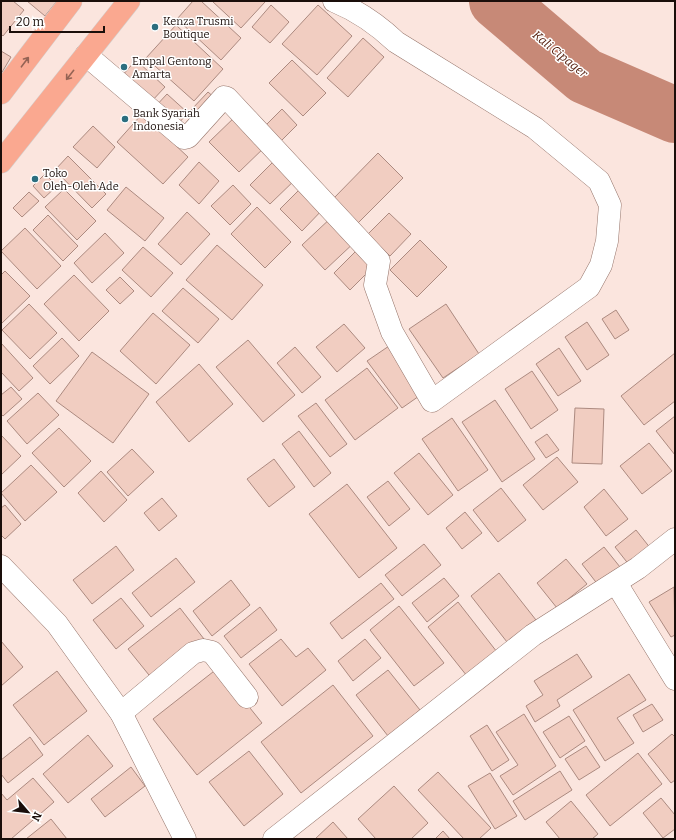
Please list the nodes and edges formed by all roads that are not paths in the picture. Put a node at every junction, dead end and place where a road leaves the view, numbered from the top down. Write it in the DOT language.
graph roads {
  1 [pos="71,1"];
  2 [pos="129,1"];
  3 [pos="334,1"];
  4 [pos="86,55"];
  5 [pos="1,93"];
  6 [pos="1,162"];
  7 [pos="675,539"];
  8 [pos="1,566"];
  9 [pos="616,583"];
  10 [pos="675,679"];
  11 [pos="247,697"];
  12 [pos="121,713"];
  13 [pos="185,839"];
  14 [pos="274,839"];
  5 -- 1 [label="highway, one-way"];
  2 -- 4 [label="highway"];
  3 -- 4 [label="street"];
  4 -- 6 [label="highway, one-way"];
  7 -- 9 [label="street"];
  8 -- 12 [label="street"];
  9 -- 10 [label="street"];
  9 -- 14 [label="street"];
  11 -- 12 [label="street"];
  12 -- 13 [label="street"];
}
